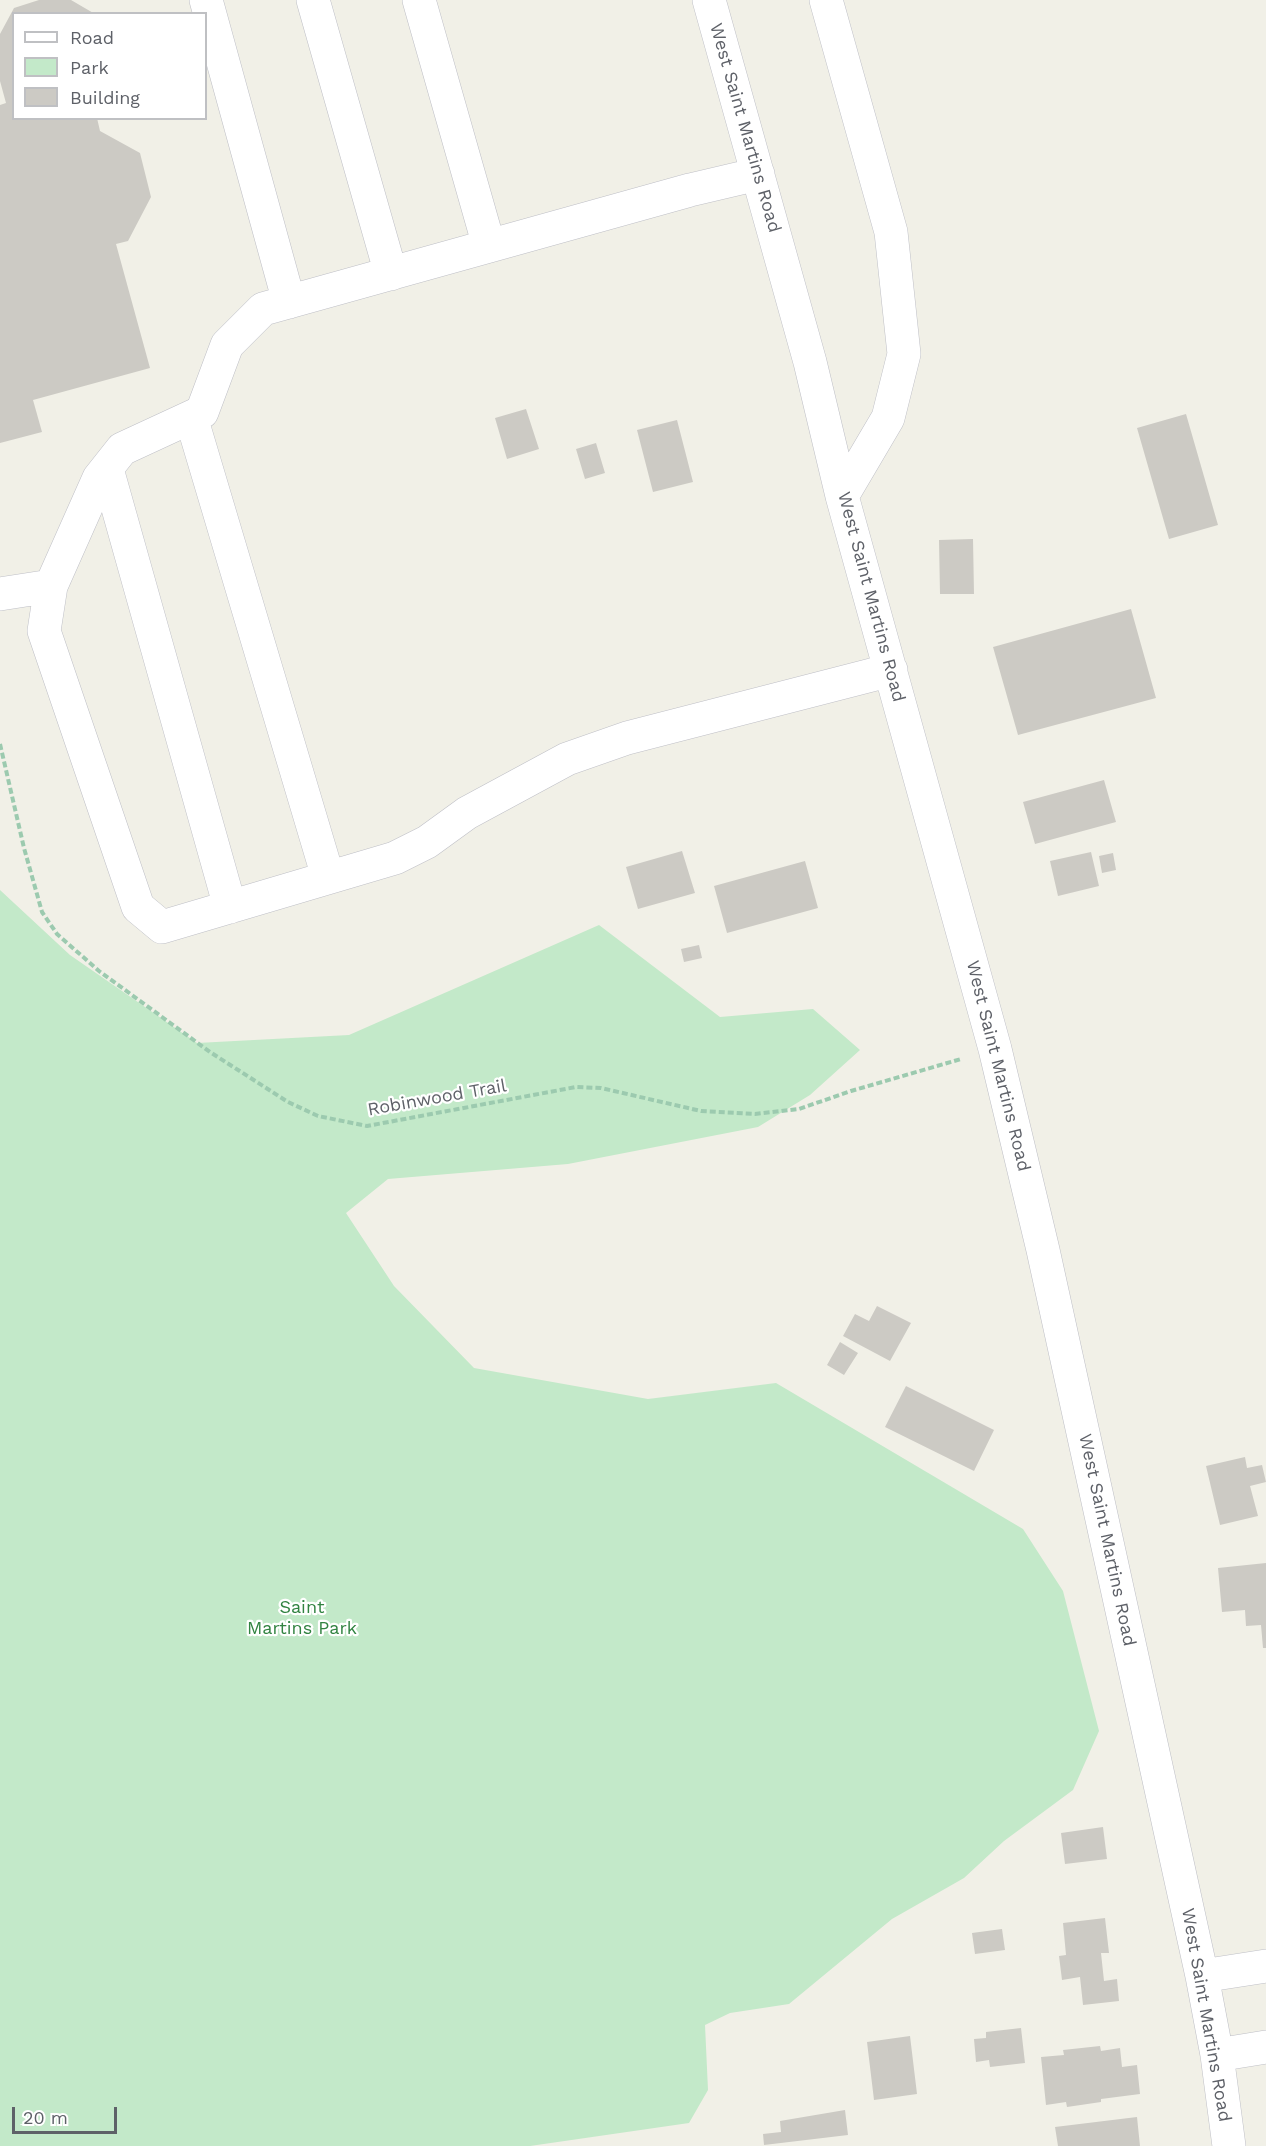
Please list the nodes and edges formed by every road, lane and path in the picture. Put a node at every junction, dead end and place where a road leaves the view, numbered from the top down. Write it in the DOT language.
graph roads {
  1 [pos="206,0"];
  2 [pos="313,0"];
  3 [pos="419,0"];
  4 [pos="709,0"];
  5 [pos="826,0"];
  6 [pos="758,174"];
  7 [pos="489,246"];
  8 [pos="391,274"];
  9 [pos="289,302"];
  10 [pos="191,417"];
  11 [pos="107,469"];
  12 [pos="842,496"];
  13 [pos="51,586"];
  14 [pos="0,594"];
  15 [pos="891,670"];
  16 [pos="0,744"];
  17 [pos="328,878"];
  18 [pos="230,907"];
  19 [pos="995,1049"];
  20 [pos="1266,1966"];
  21 [pos="1202,1976"];
  22 [pos="1266,2047"];
  23 [pos="1217,2055"];
  24 [pos="1230,2146"];
  1 -- 9 [label="street"];
  2 -- 8 [label="street"];
  3 -- 7 [label="street"];
  4 -- 6 [label="street, West Saint Martins Road"];
  5 -- 12 [label="street"];
  6 -- 7 [label="street"];
  6 -- 12 [label="street, West Saint Martins Road"];
  7 -- 8 [label="street"];
  8 -- 9 [label="street"];
  9 -- 10 [label="street"];
  10 -- 11 [label="street"];
  10 -- 17 [label="street"];
  11 -- 13 [label="street"];
  11 -- 18 [label="street"];
  12 -- 15 [label="street, West Saint Martins Road"];
  13 -- 14 [label="street"];
  13 -- 18 [label="street"];
  15 -- 17 [label="street"];
  15 -- 19 [label="street, West Saint Martins Road"];
  16 -- 19 [label="path, Robinwood Trail"];
  17 -- 18 [label="street"];
  19 -- 21 [label="street, West Saint Martins Road"];
  20 -- 21 [label="street"];
  21 -- 23 [label="street, West Saint Martins Road"];
  22 -- 23 [label="street"];
  23 -- 24 [label="street, West Saint Martins Road"];
}
